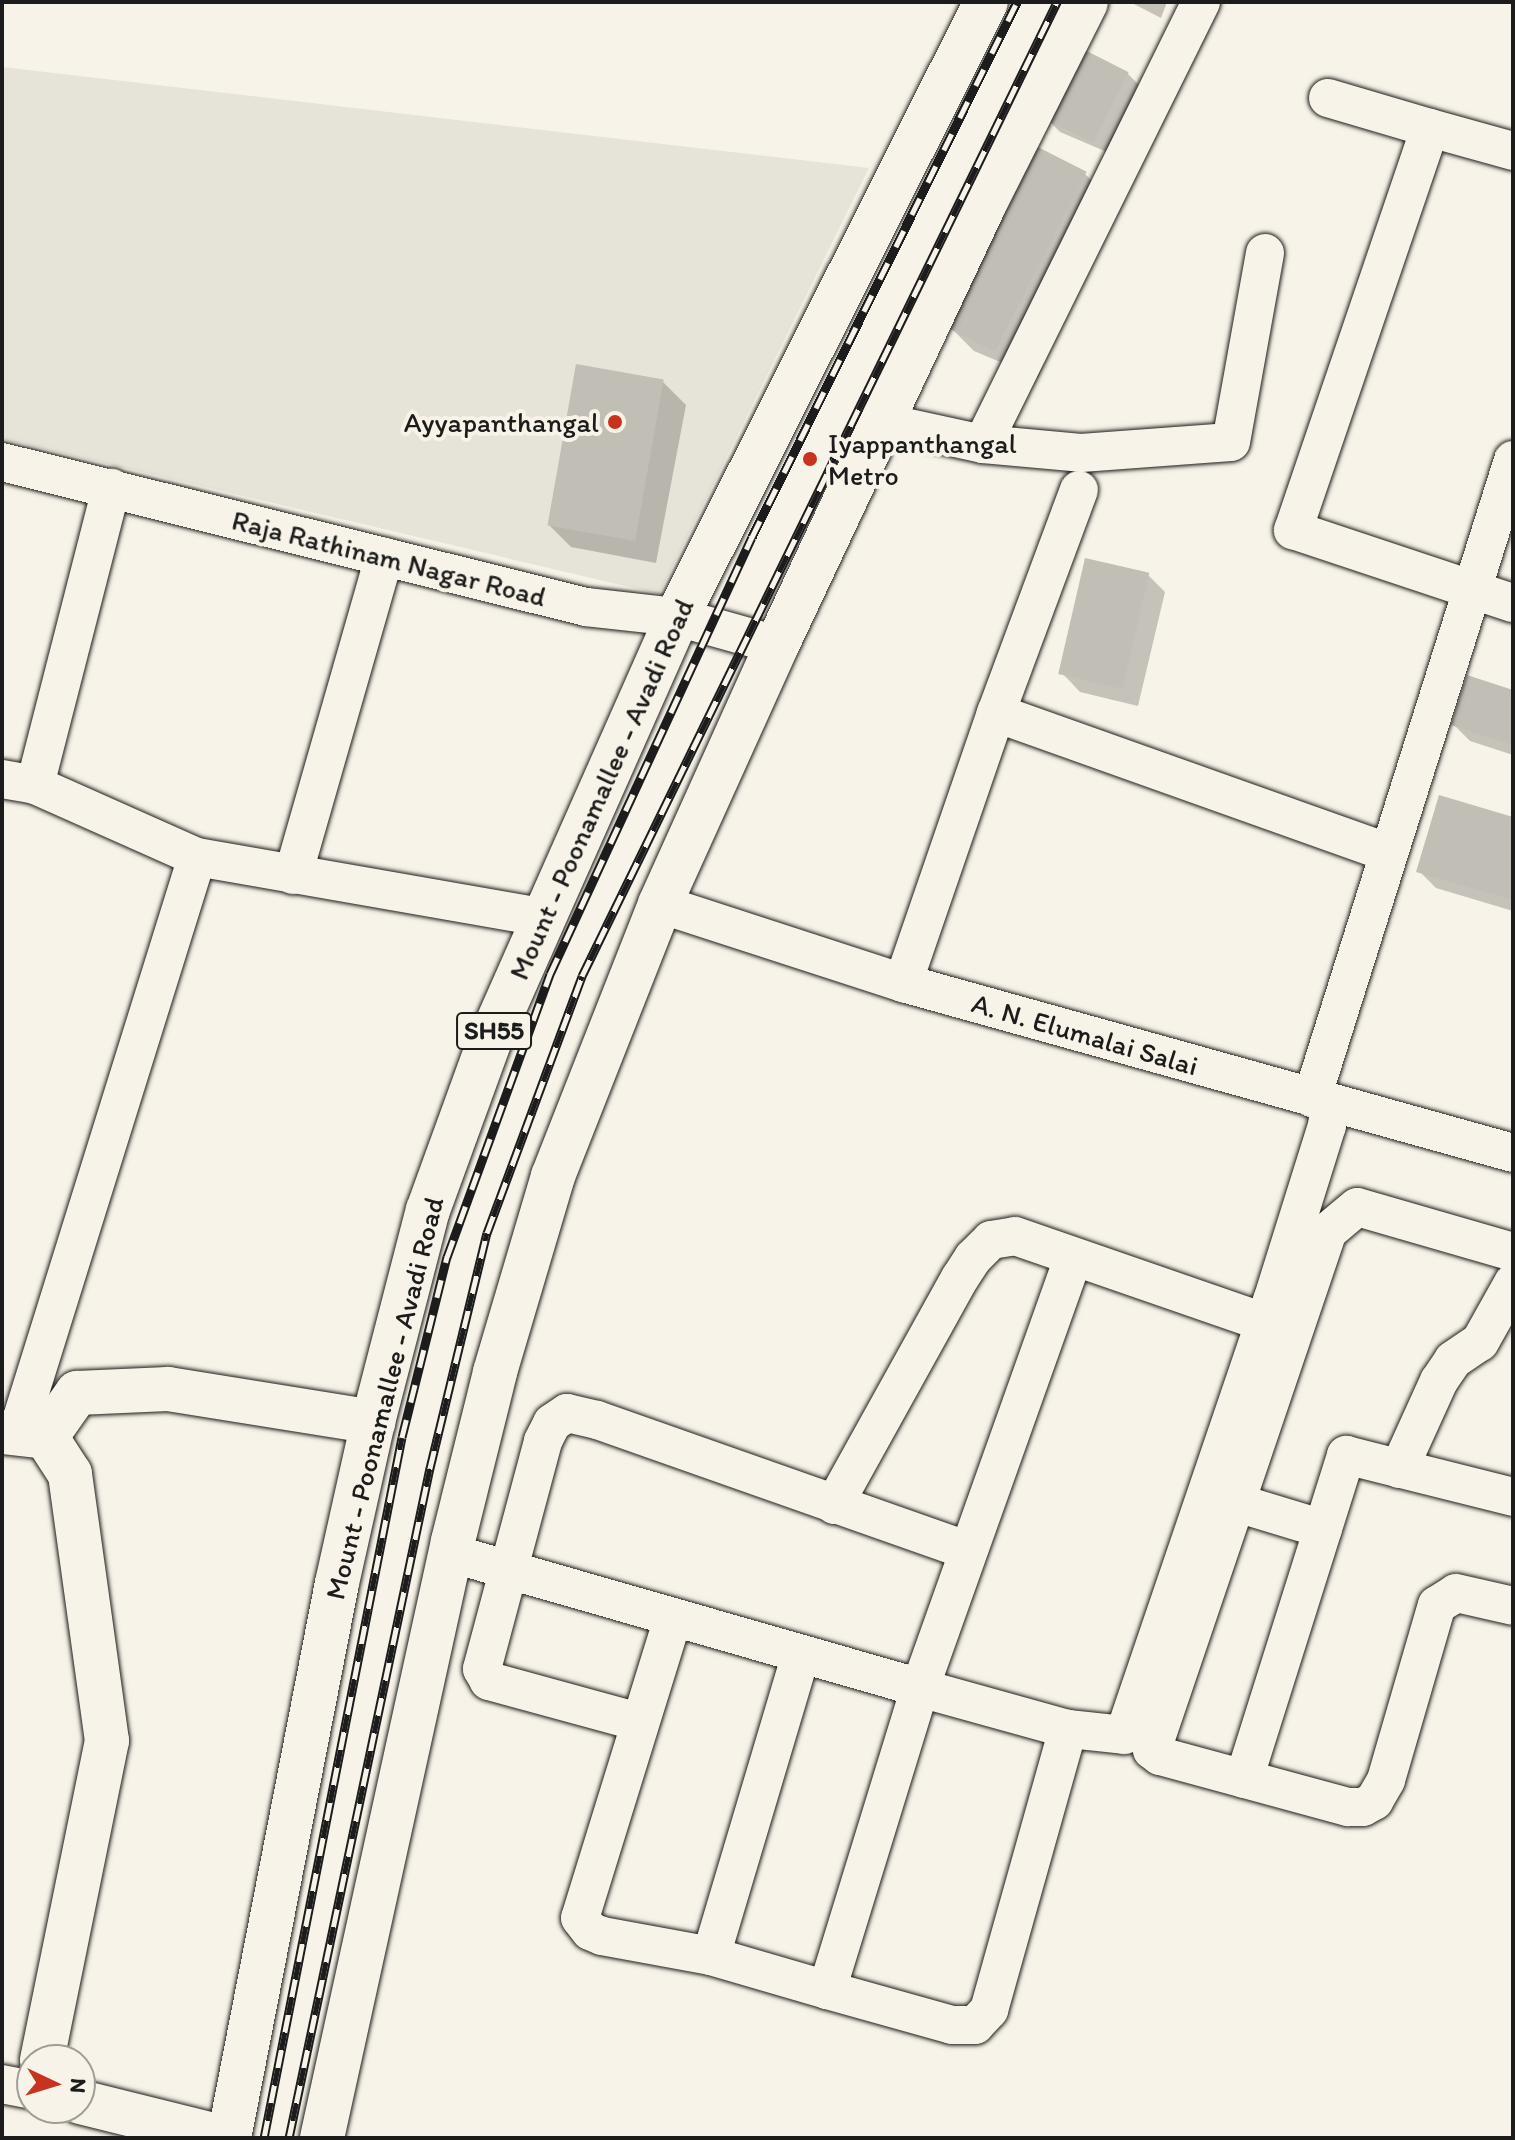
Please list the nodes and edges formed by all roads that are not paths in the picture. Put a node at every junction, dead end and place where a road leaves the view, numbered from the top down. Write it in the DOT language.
graph roads {
  1 [pos="986,2"];
  2 [pos="1086,2"];
  3 [pos="1201,2"];
  4 [pos="1328,98"];
  5 [pos="1430,128"];
  6 [pos="1513,151"];
  7 [pos="1265,253"];
  8 [pos="882,422"];
  9 [pos="983,444"];
  10 [pos="1513,460"];
  11 [pos="2,462"];
  12 [pos="111,488"];
  13 [pos="1079,490"];
  14 [pos="384,557"];
  15 [pos="1472,590"];
  16 [pos="1513,603"];
  17 [pos="677,617"];
  18 [pos="777,645"];
  19 [pos="996,713"];
  20 [pos="19,782"];
  21 [pos="1389,853"];
  22 [pos="197,857"];
  23 [pos="293,875"];
  24 [pos="660,904"];
  25 [pos="542,917"];
  26 [pos="903,983"];
  27 [pos="1321,1100"];
  28 [pos="1510,1145"];
  29 [pos="1513,1252"];
  30 [pos="1073,1258"];
  31 [pos="1513,1283"];
  32 [pos="1264,1322"];
  33 [pos="1497,1347"];
  34 [pos="373,1422"];
  35 [pos="22,1434"];
  36 [pos="1399,1469"];
  37 [pos="1513,1497"];
  38 [pos="1234,1502"];
  39 [pos="834,1505"];
  40 [pos="1323,1529"];
  41 [pos="968,1551"];
  42 [pos="450,1553"];
  43 [pos="507,1571"];
  44 [pos="1513,1606"];
  45 [pos="673,1618"];
  46 [pos="800,1657"];
  47 [pos="920,1688"];
  48 [pos="639,1722"];
  49 [pos="1068,1729"];
  50 [pos="1244,1779"];
  51 [pos="711,1956"];
  52 [pos="827,1990"];
  53 [pos="45,2044"];
  54 [pos="96,2106"];
  55 [pos="228,2138"];
  56 [pos="322,2138"];
  1 -- 17 [label="main road, Mount - Poonamallee - Avadi Road / SH55"];
  2 -- 8 [label="main road"];
  3 -- 9 [label="street"];
  4 -- 5 [label="street"];
  5 -- 6 [label="street"];
  5 -- 15 [label="street"];
  7 -- 9 [label="street"];
  8 -- 9 [label="street"];
  8 -- 18 [label="main road"];
  10 -- 15 [label="street"];
  11 -- 12 [label="street, Raja Rathinam Nagar Road"];
  12 -- 14 [label="street, Raja Rathinam Nagar Road"];
  12 -- 20 [label="street"];
  13 -- 19 [label="street"];
  14 -- 17 [label="street, Raja Rathinam Nagar Road"];
  14 -- 23 [label="street"];
  15 -- 16 [label="street"];
  15 -- 21 [label="street"];
  17 -- 18 [label="street, Raja Rathinam Nagar Road"];
  17 -- 25 [label="main road, Mount - Poonamallee - Avadi Road / SH55"];
  18 -- 24 [label="main road"];
  19 -- 21 [label="street"];
  19 -- 26 [label="street"];
  20 -- 22 [label="street"];
  21 -- 27 [label="street"];
  22 -- 23 [label="street"];
  22 -- 35 [label="street"];
  23 -- 25 [label="street"];
  24 -- 26 [label="street, A. N. Elumalai Salai"];
  24 -- 42 [label="main road"];
  25 -- 34 [label="main road, Mount - Poonamallee - Avadi Road / SH55"];
  26 -- 27 [label="street, A. N. Elumalai Salai"];
  27 -- 28 [label="street, A. N. Elumalai Salai"];
  27 -- 32 [label="street"];
  29 -- 38 [label="street"];
  30 -- 32 [label="street"];
  30 -- 39 [label="street"];
  30 -- 41 [label="street"];
  31 -- 33 [label="street"];
  32 -- 49 [label="street"];
  33 -- 36 [label="street"];
  34 -- 35 [label="main road"];
  34 -- 55 [label="main road, Mount - Poonamallee - Avadi Road / SH55"];
  35 -- 53 [label="main road"];
  36 -- 37 [label="street"];
  36 -- 40 [label="street"];
  38 -- 40 [label="street"];
  38 -- 50 [label="street"];
  39 -- 41 [label="street"];
  39 -- 43 [label="street"];
  40 -- 50 [label="street"];
  41 -- 47 [label="street"];
  42 -- 43 [label="street"];
  42 -- 56 [label="main road"];
  43 -- 45 [label="street"];
  43 -- 48 [label="street"];
  44 -- 50 [label="street"];
  45 -- 46 [label="street"];
  45 -- 48 [label="street"];
  46 -- 47 [label="street"];
  46 -- 51 [label="street"];
  47 -- 49 [label="street"];
  47 -- 52 [label="street"];
  48 -- 51 [label="street"];
  49 -- 52 [label="street"];
  51 -- 52 [label="street"];
  54 -- 55 [label="main road"];
}
